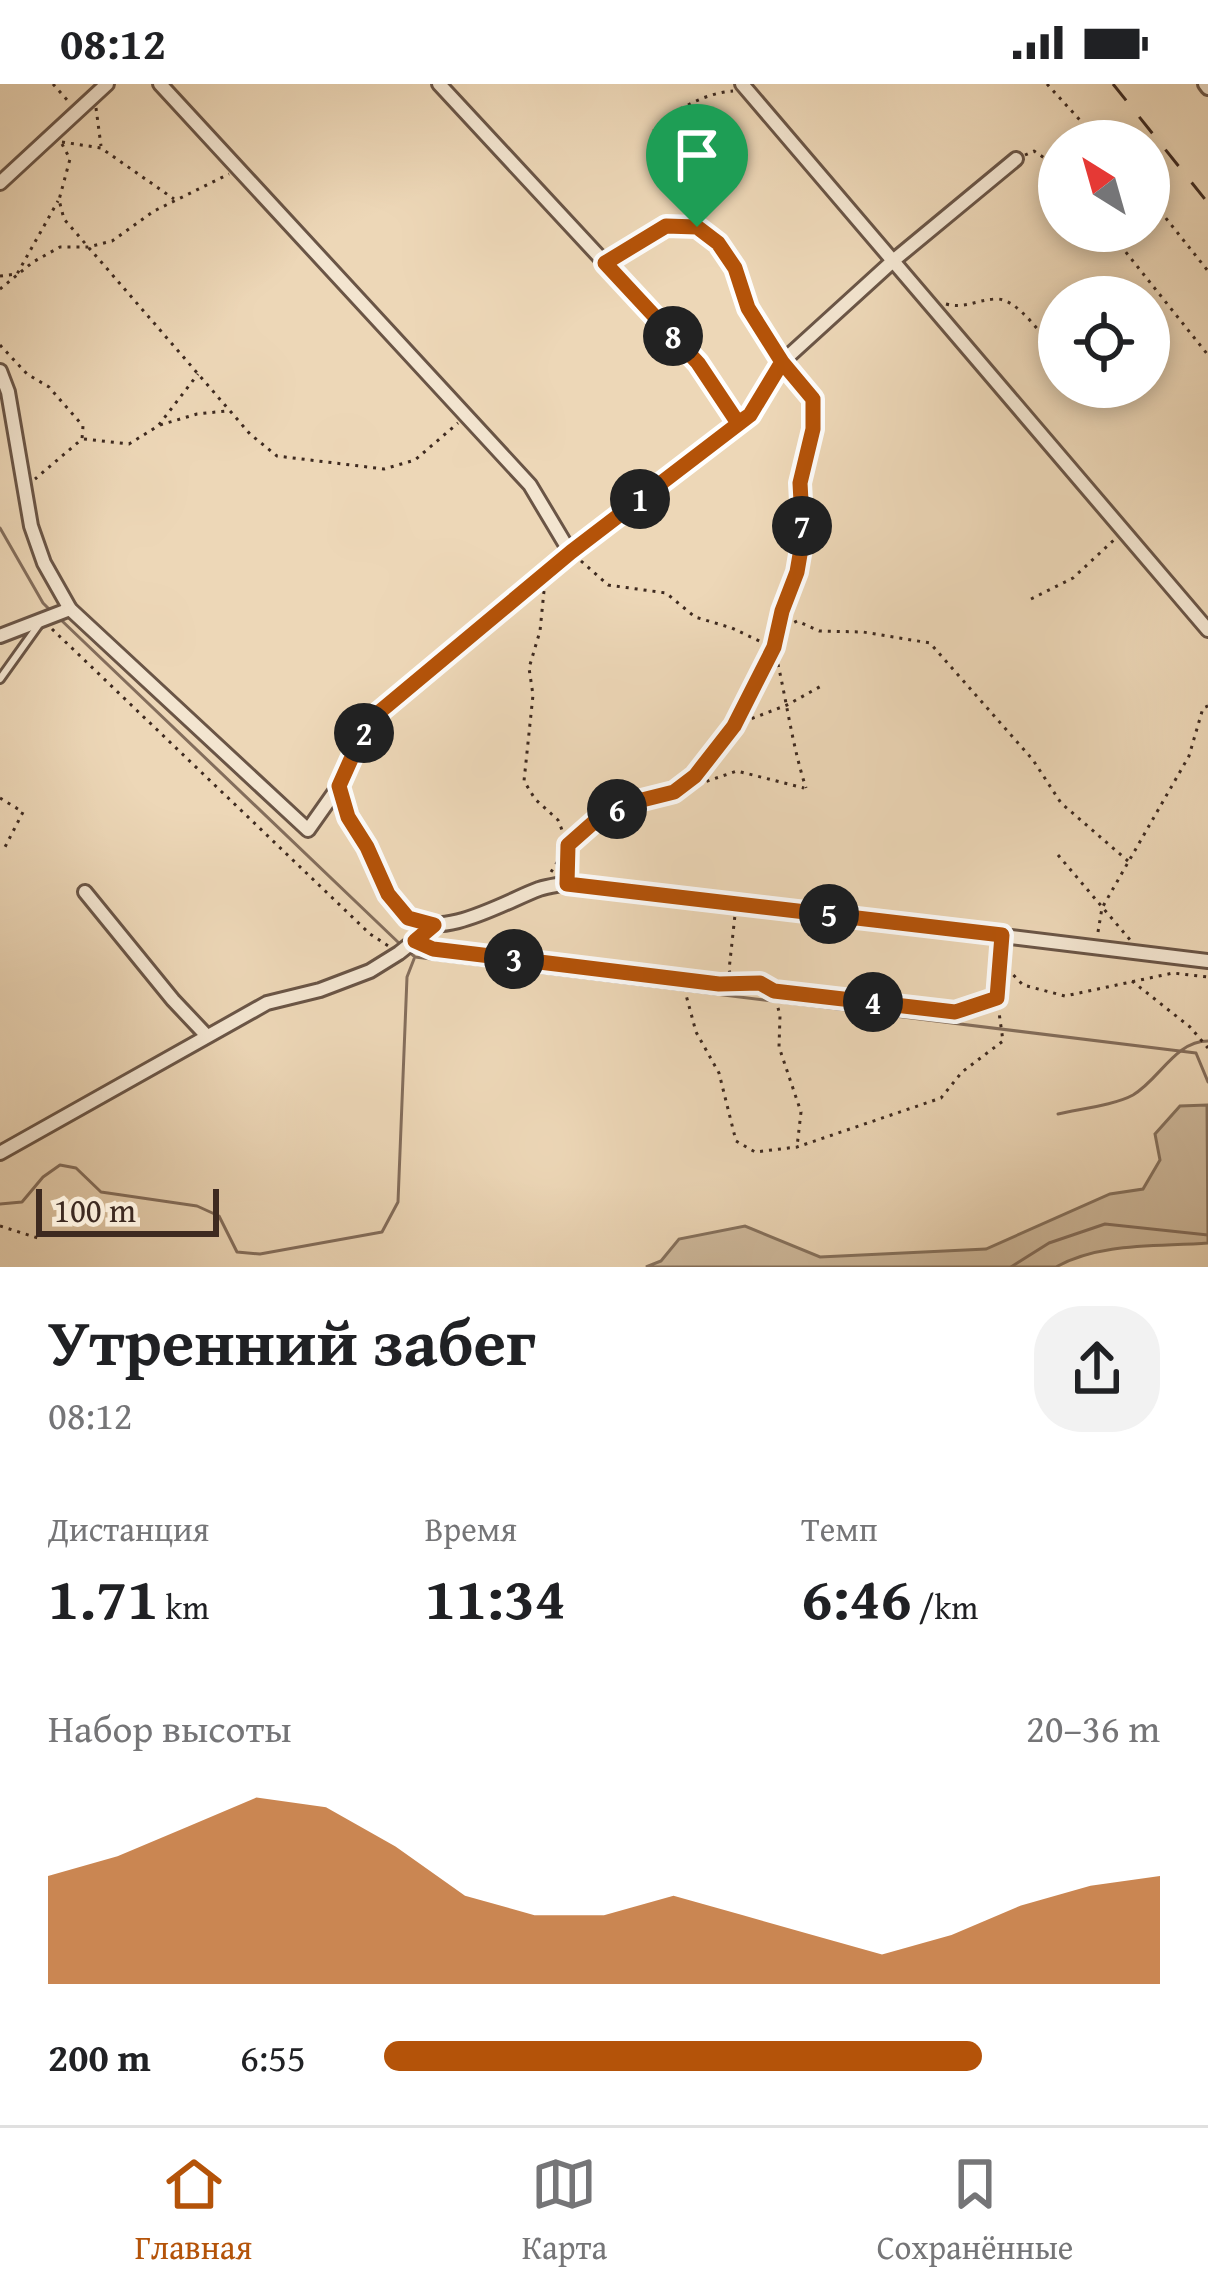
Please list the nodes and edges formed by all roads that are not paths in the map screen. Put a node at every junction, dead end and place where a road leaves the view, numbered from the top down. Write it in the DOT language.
graph roads {
  1 [pos="106,84"];
  2 [pos="160,84"];
  3 [pos="439,84"];
  4 [pos="744,87"];
  5 [pos="1016,159"];
  6 [pos="0,183"];
  7 [pos="894,260"];
  8 [pos="0,371"];
  9 [pos="738,423"];
  10 [pos="571,552"];
  11 [pos="70,609"];
  12 [pos="42,620"];
  13 [pos="1208,631"];
  14 [pos="0,636"];
  15 [pos="0,679"];
  16 [pos="339,786"];
  17 [pos="85,892"];
  18 [pos="434,925"];
  19 [pos="1208,961"];
  20 [pos="207,1036"];
  21 [pos="0,1153"];
  1 -- 6 [label="street"];
  2 -- 10 [label="street"];
  3 -- 9 [label="street"];
  4 -- 7 [label="street"];
  5 -- 7 [label="street"];
  7 -- 9 [label="street"];
  7 -- 13 [label="street"];
  8 -- 11 [label="street"];
  9 -- 10 [label="street"];
  10 -- 16 [label="street"];
  11 -- 12 [label="street"];
  11 -- 16 [label="street"];
  12 -- 14 [label="street"];
  12 -- 15 [label="lane"];
  16 -- 18 [label="street"];
  17 -- 20 [label="street"];
  18 -- 19 [label="street"];
  18 -- 20 [label="street"];
  20 -- 21 [label="street"];
}
